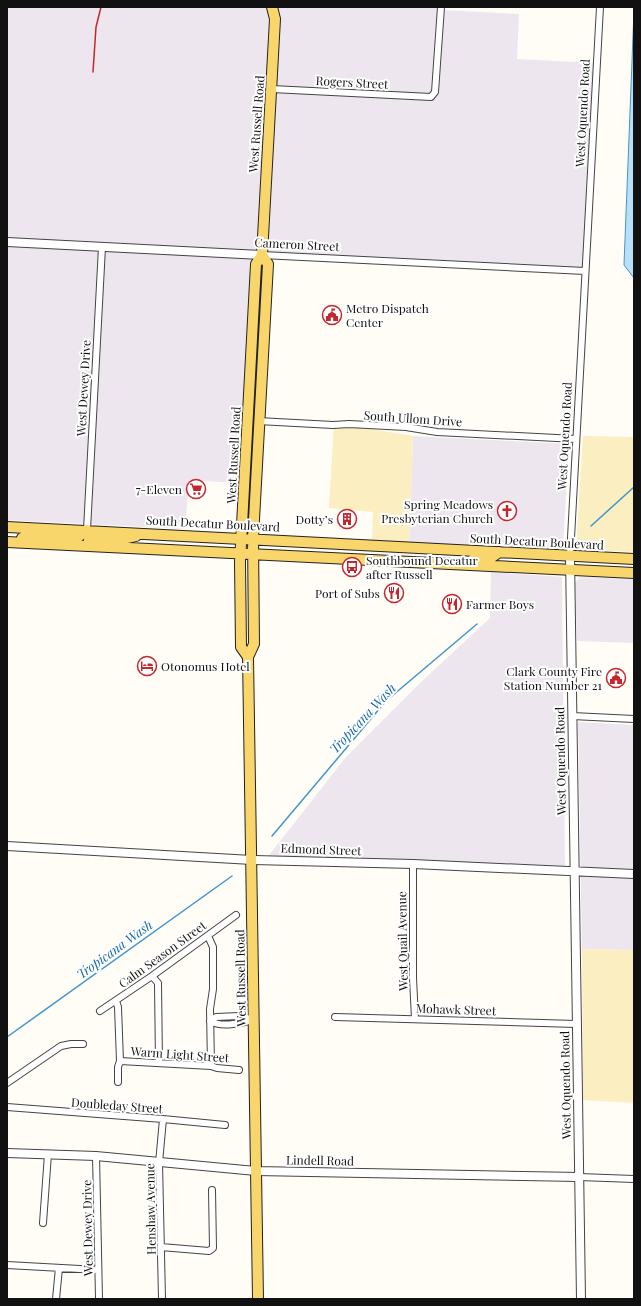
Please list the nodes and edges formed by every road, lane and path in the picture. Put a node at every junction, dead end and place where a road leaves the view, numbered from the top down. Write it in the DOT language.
graph roads {
  1 [pos="272,7"];
  2 [pos="281,7"];
  3 [pos="441,7"];
  4 [pos="600,7"];
  5 [pos="276,19"];
  6 [pos="272,89"];
  7 [pos="7,242"];
  8 [pos="102,247"];
  9 [pos="262,255"];
  10 [pos="585,271"];
  11 [pos="260,421"];
  12 [pos="248,422"];
  13 [pos="576,439"];
  14 [pos="7,526"];
  15 [pos="87,530"];
  16 [pos="146,533"];
  17 [pos="242,538"];
  18 [pos="253,538"];
  19 [pos="10,542"];
  20 [pos="77,545"];
  21 [pos="499,552"];
  22 [pos="241,554"];
  23 [pos="253,554"];
  24 [pos="570,556"];
  25 [pos="634,559"];
  26 [pos="470,565"];
  27 [pos="570,570"];
  28 [pos="634,573"];
  29 [pos="248,657"];
  30 [pos="572,716"];
  31 [pos="634,718"];
  32 [pos="7,846"];
  33 [pos="252,860"];
  34 [pos="413,864"];
  35 [pos="574,871"];
  36 [pos="634,874"];
  37 [pos="236,915"];
  38 [pos="208,936"];
  39 [pos="152,976"];
  40 [pos="116,1001"];
  41 [pos="100,1011"];
  42 [pos="335,1017"];
  43 [pos="415,1018"];
  44 [pos="254,1020"];
  45 [pos="210,1021"];
  46 [pos="576,1024"];
  47 [pos="83,1044"];
  48 [pos="120,1061"];
  49 [pos="159,1063"];
  50 [pos="210,1066"];
  51 [pos="239,1070"];
  52 [pos="118,1082"];
  53 [pos="7,1083"];
  54 [pos="7,1108"];
  55 [pos="163,1119"];
  56 [pos="225,1125"];
  57 [pos="7,1153"];
  58 [pos="48,1154"];
  59 [pos="96,1156"];
  60 [pos="159,1162"];
  61 [pos="256,1171"];
  62 [pos="579,1177"];
  63 [pos="634,1179"];
  64 [pos="212,1190"];
  65 [pos="43,1223"];
  66 [pos="161,1247"];
  67 [pos="7,1265"];
  68 [pos="59,1268"];
  69 [pos="98,1270"];
  70 [pos="56,1299"];
  71 [pos="99,1299"];
  72 [pos="162,1299"];
  73 [pos="258,1299"];
  74 [pos="581,1299"];
  1 -- 5 [label="main road, West Russell Road"];
  2 -- 5 [label="main road, West Russell Road"];
  3 -- 6 [label="street, Rogers Street"];
  4 -- 10 [label="street, West Oquendo Road"];
  5 -- 6 [label="main road, West Russell Road"];
  6 -- 9 [label="main road, West Russell Road"];
  7 -- 8 [label="street, Cameron Street"];
  8 -- 9 [label="street, Cameron Street"];
  8 -- 15 [label="street, West Dewey Drive"];
  9 -- 10 [label="street, Cameron Street"];
  9 -- 11 [label="main road, West Russell Road"];
  9 -- 12 [label="main road, West Russell Road"];
  10 -- 13 [label="street, West Oquendo Road"];
  11 -- 12 [label="street, South Ullom Drive"];
  11 -- 13 [label="street, South Ullom Drive"];
  11 -- 18 [label="main road, West Russell Road"];
  12 -- 17 [label="main road, West Russell Road"];
  13 -- 24 [label="street, West Oquendo Road"];
  14 -- 15 [label="main road, South Decatur Boulevard"];
  15 -- 16 [label="main road, South Decatur Boulevard"];
  15 -- 19 [label="main road"];
  16 -- 17 [label="main road, South Decatur Boulevard"];
  16 -- 20 [label="main road"];
  17 -- 18 [label="main road, South Decatur Boulevard"];
  17 -- 22 [label="main road, West Russell Road"];
  18 -- 21 [label="main road, South Decatur Boulevard"];
  18 -- 23 [label="main road, West Russell Road"];
  19 -- 20 [label="main road"];
  20 -- 22 [label="main road"];
  21 -- 24 [label="main road, South Decatur Boulevard"];
  21 -- 26 [label="main road"];
  22 -- 23 [label="main road"];
  22 -- 29 [label="main road, West Russell Road"];
  23 -- 26 [label="main road"];
  23 -- 29 [label="main road, West Russell Road"];
  24 -- 25 [label="main road, South Decatur Boulevard"];
  24 -- 27 [label="street, West Oquendo Road"];
  26 -- 27 [label="main road"];
  27 -- 28 [label="main road"];
  27 -- 30 [label="street, West Oquendo Road"];
  29 -- 33 [label="main road, West Russell Road"];
  30 -- 31 [label="street"];
  30 -- 35 [label="street, West Oquendo Road"];
  32 -- 33 [label="street, Edmond Street"];
  33 -- 34 [label="street, Edmond Street"];
  33 -- 44 [label="main road, West Russell Road"];
  34 -- 35 [label="street, Edmond Street"];
  34 -- 43 [label="street, West Quail Avenue"];
  35 -- 36 [label="street, Edmond Street"];
  35 -- 46 [label="street, West Oquendo Road"];
  37 -- 38 [label="street, Calm Season Street"];
  38 -- 39 [label="street, Calm Season Street"];
  38 -- 45 [label="street"];
  39 -- 40 [label="street, Calm Season Street"];
  39 -- 49 [label="street"];
  40 -- 41 [label="street, Calm Season Street"];
  40 -- 48 [label="street"];
  42 -- 43 [label="street, Mohawk Street"];
  43 -- 46 [label="street, Mohawk Street"];
  44 -- 45 [label="street"];
  44 -- 61 [label="main road, West Russell Road"];
  45 -- 50 [label="street"];
  46 -- 62 [label="street, West Oquendo Road"];
  47 -- 53 [label="street"];
  48 -- 49 [label="street, Warm Light Street"];
  48 -- 52 [label="street"];
  49 -- 50 [label="street, Warm Light Street"];
  50 -- 51 [label="street, Warm Light Street"];
  54 -- 55 [label="street, Doubleday Street"];
  55 -- 56 [label="street, Doubleday Street"];
  55 -- 60 [label="street, Henshaw Avenue"];
  57 -- 58 [label="street, Lindell Road"];
  58 -- 59 [label="street, Lindell Road"];
  58 -- 65 [label="street"];
  59 -- 60 [label="street, Lindell Road"];
  59 -- 69 [label="street, West Dewey Drive"];
  60 -- 61 [label="street, Lindell Road"];
  60 -- 66 [label="street, Henshaw Avenue"];
  61 -- 62 [label="street, Lindell Road"];
  61 -- 73 [label="main road, West Russell Road"];
  62 -- 63 [label="street, Lindell Road"];
  62 -- 74 [label="street, West Oquendo Road"];
  64 -- 66 [label="street"];
  66 -- 72 [label="street, Henshaw Avenue"];
  67 -- 68 [label="street"];
  68 -- 69 [label="street"];
  68 -- 70 [label="street"];
  69 -- 71 [label="street, West Dewey Drive"];
}
